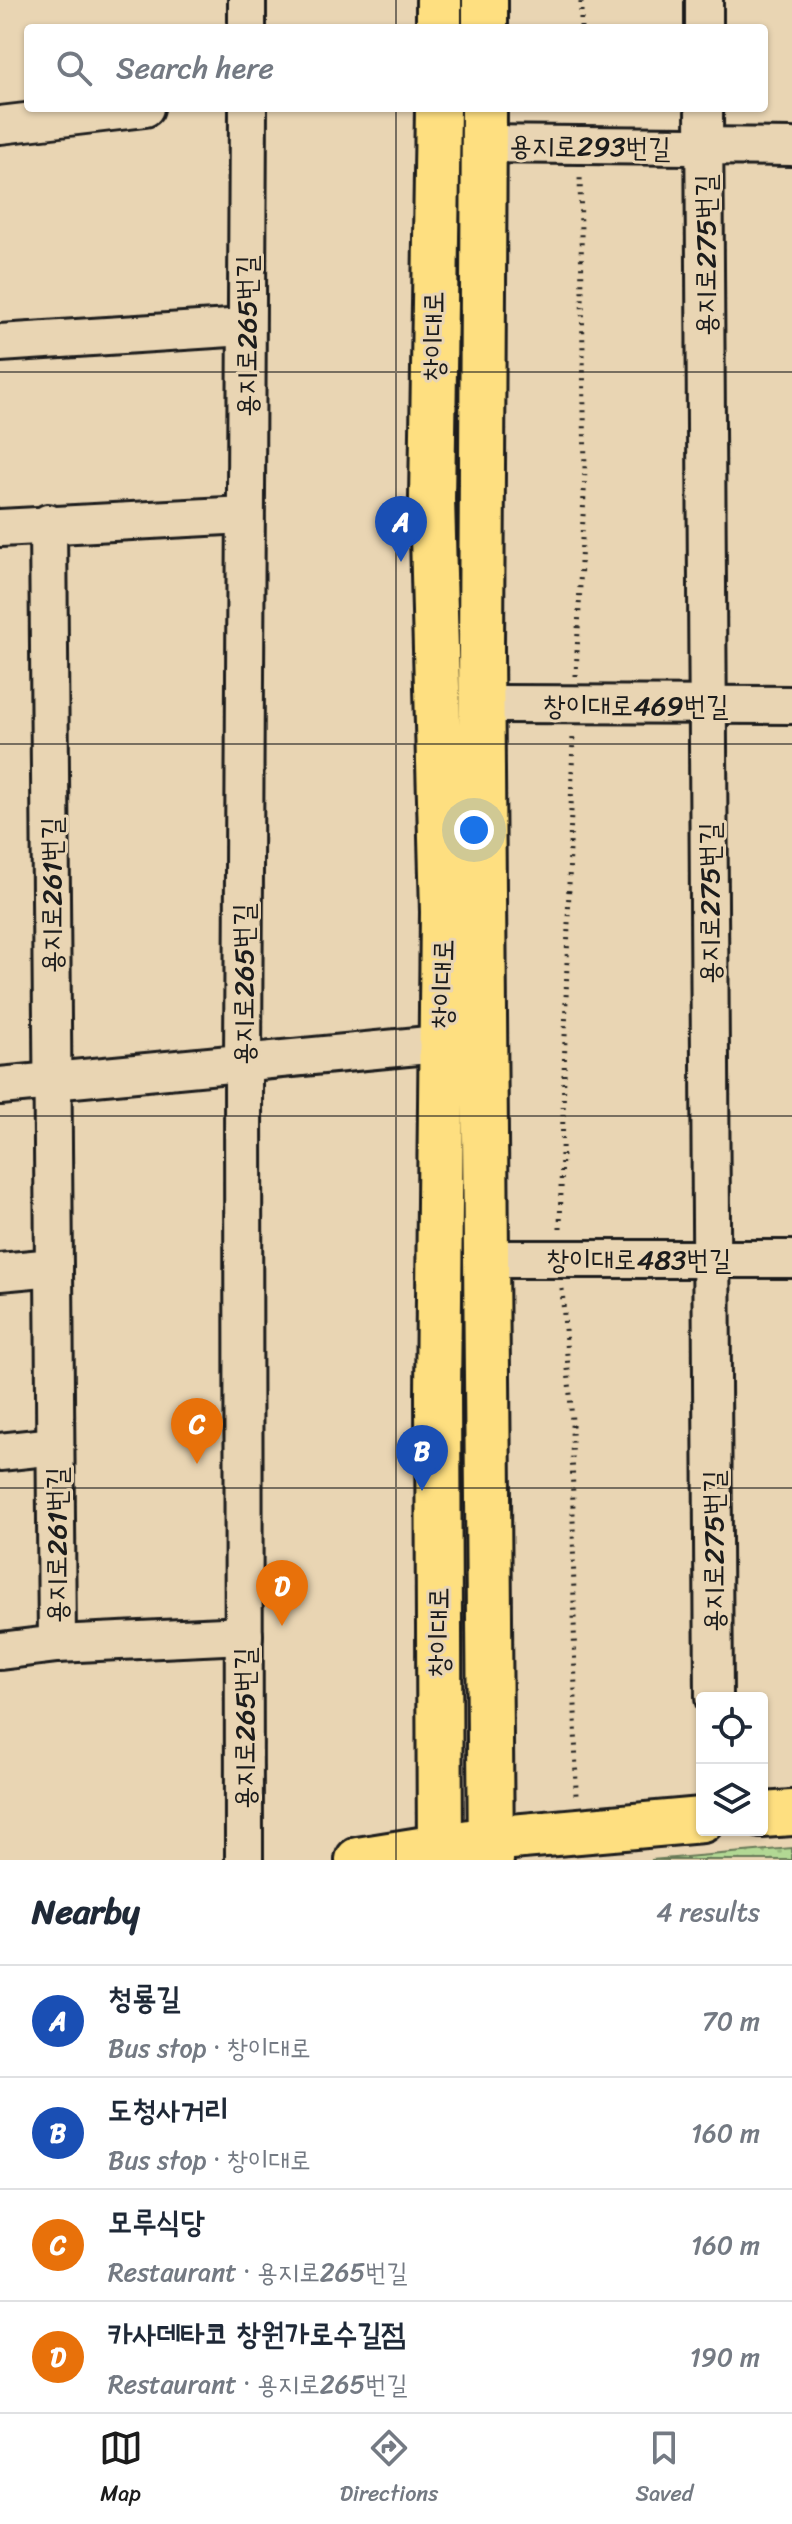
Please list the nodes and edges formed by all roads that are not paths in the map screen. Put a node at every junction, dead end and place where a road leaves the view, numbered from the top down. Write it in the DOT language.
graph roads {
  1 [pos="247,0"];
  2 [pos="439,0"];
  3 [pos="485,0"];
  4 [pos="704,0"];
  5 [pos="247,24"];
  6 [pos="439,24"];
  7 [pos="485,24"];
  8 [pos="704,24"];
  9 [pos="111,112"];
  10 [pos="248,112"];
  11 [pos="438,112"];
  12 [pos="704,112"];
  13 [pos="0,125"];
  14 [pos="484,126"];
  15 [pos="705,147"];
  16 [pos="792,147"];
  17 [pos="245,327"];
  18 [pos="0,343"];
  19 [pos="245,515"];
  20 [pos="48,523"];
  21 [pos="0,528"];
  22 [pos="481,704"];
  23 [pos="792,705"];
  24 [pos="708,706"];
  25 [pos="462,1042"];
  26 [pos="243,1060"];
  27 [pos="52,1081"];
  28 [pos="0,1086"];
  29 [pos="485,1259"];
  30 [pos="711,1259"];
  31 [pos="792,1259"];
  32 [pos="54,1267"];
  33 [pos="0,1272"];
  34 [pos="55,1446"];
  35 [pos="0,1452"];
  36 [pos="244,1635"];
  37 [pos="57,1644"];
  38 [pos="0,1651"];
  39 [pos="714,1692"];
  40 [pos="792,1813"];
  41 [pos="768,1815"];
  42 [pos="696,1821"];
  43 [pos="490,1849"];
  44 [pos="439,1853"];
  45 [pos="244,1860"];
  46 [pos="358,1860"];
  1 -- 5 [label="street"];
  2 -- 6 [label="main road"];
  3 -- 7 [label="main road"];
  4 -- 8 [label="street"];
  9 -- 13 [label="street"];
  10 -- 17 [label="street, 용지로265번길"];
  11 -- 25 [label="main road, 창이대로"];
  12 -- 15 [label="street, 용지로275번길"];
  14 -- 15 [label="street, 용지로293번길"];
  14 -- 22 [label="main road, 창이대로"];
  15 -- 16 [label="street, 용지로293번길"];
  15 -- 24 [label="street, 용지로275번길"];
  17 -- 18 [label="street"];
  17 -- 19 [label="street, 용지로265번길"];
  19 -- 20 [label="street"];
  19 -- 26 [label="street, 용지로265번길"];
  20 -- 21 [label="street"];
  20 -- 27 [label="street, 용지로261번길"];
  22 -- 24 [label="street, 창이대로469번길"];
  22 -- 25 [label="main road, 창이대로"];
  23 -- 24 [label="street, 창이대로469번길"];
  24 -- 30 [label="street, 용지로275번길"];
  25 -- 26 [label="street"];
  25 -- 29 [label="main road, 창이대로"];
  25 -- 44 [label="main road, 창이대로"];
  26 -- 27 [label="street"];
  26 -- 36 [label="street, 용지로265번길"];
  27 -- 28 [label="street"];
  27 -- 32 [label="street, 용지로261번길"];
  29 -- 30 [label="street, 창이대로483번길"];
  29 -- 43 [label="main road, 창이대로"];
  30 -- 31 [label="street, 창이대로483번길"];
  30 -- 39 [label="street, 용지로275번길"];
  32 -- 33 [label="street"];
  32 -- 34 [label="street, 용지로261번길"];
  34 -- 35 [label="street, 용지로261번길"];
  34 -- 37 [label="street, 용지로261번길"];
  36 -- 37 [label="street"];
  36 -- 45 [label="street, 용지로265번길"];
  37 -- 38 [label="street"];
  40 -- 41 [label="main road"];
  42 -- 43 [label="main road"];
  43 -- 44 [label="main road"];
  44 -- 46 [label="main road"];
}
